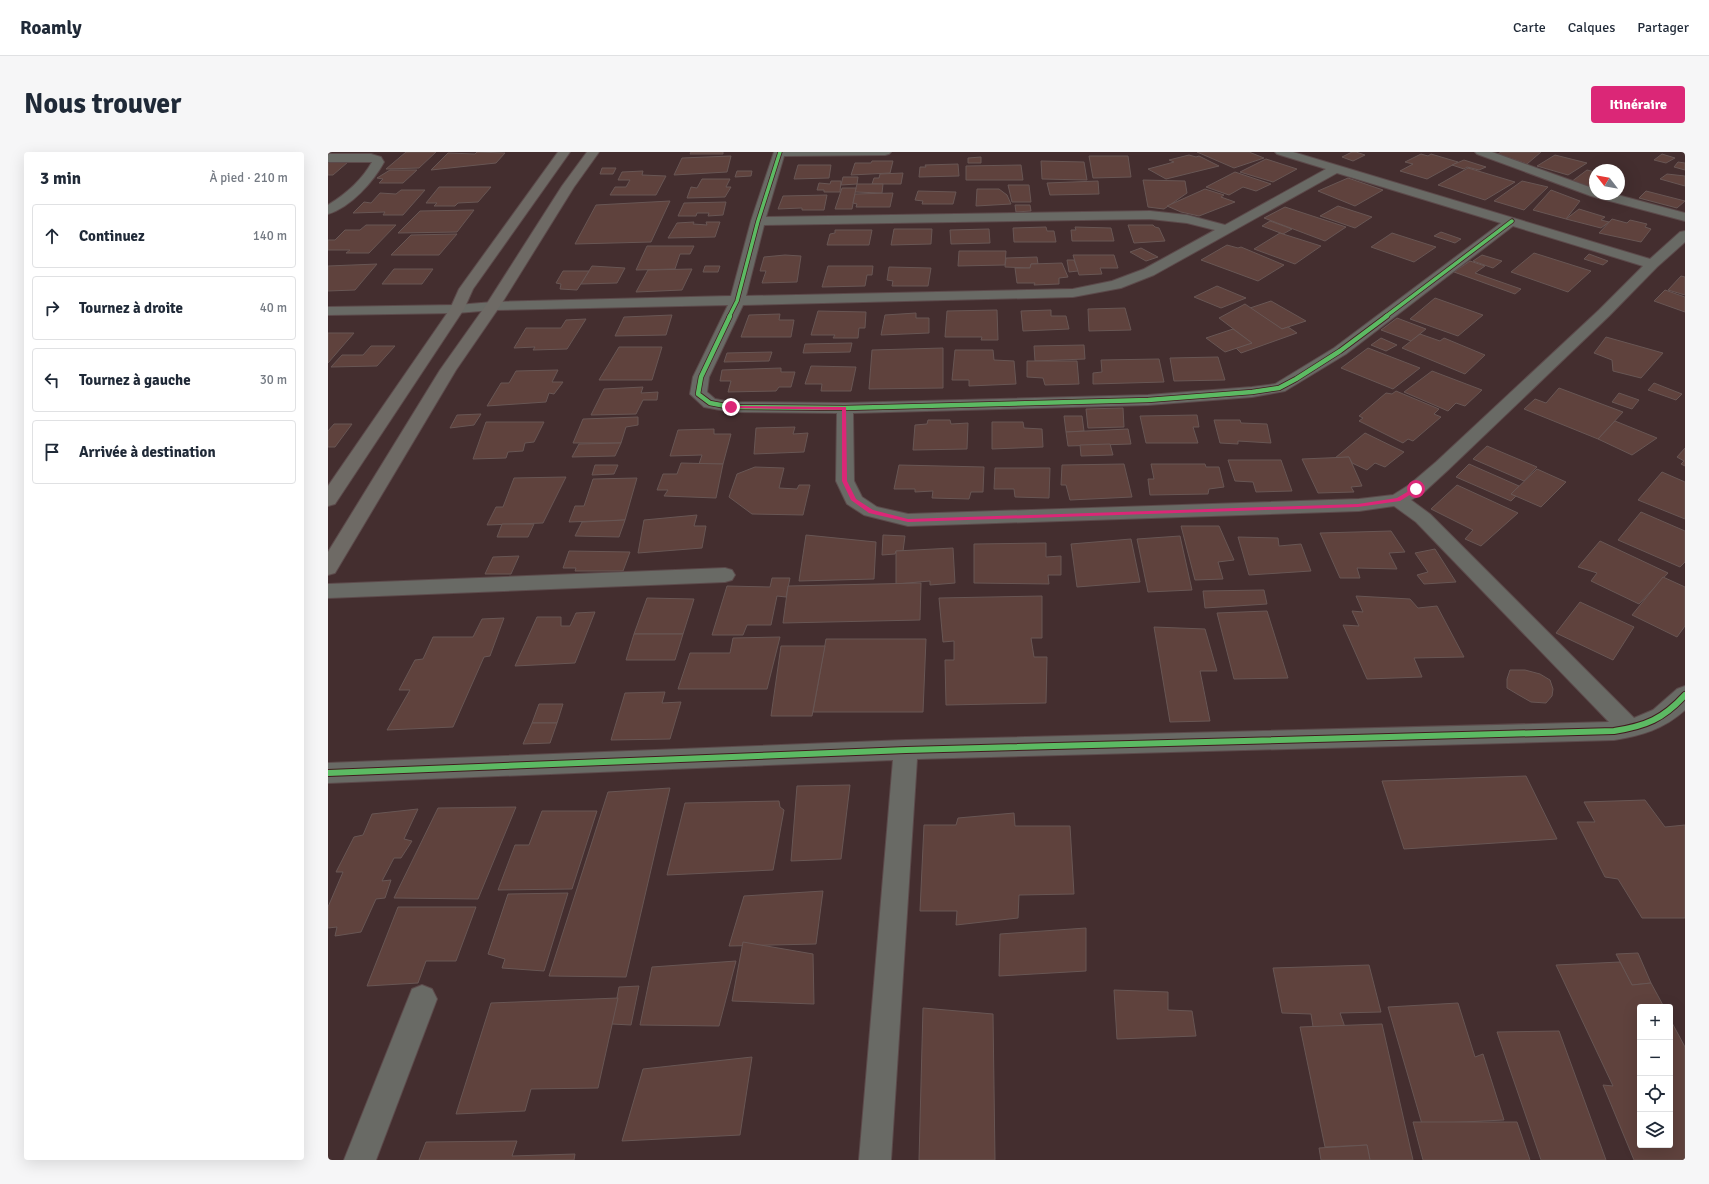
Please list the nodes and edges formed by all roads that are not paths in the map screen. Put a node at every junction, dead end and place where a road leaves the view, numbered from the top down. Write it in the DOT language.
graph roads {
  1 [pos="564,152"];
  2 [pos="593,152"];
  3 [pos="885,152"];
  4 [pos="1281,152"];
  5 [pos="1481,152"];
  6 [pos="779,153"];
  7 [pos="328,158"];
  8 [pos="1335,169"];
  9 [pos="1589,191"];
  10 [pos="1622,200"];
  11 [pos="328,210"];
  12 [pos="1685,217"];
  13 [pos="758,221"];
  14 [pos="1512,221"];
  15 [pos="1227,229"];
  16 [pos="1685,235"];
  17 [pos="1652,264"];
  18 [pos="737,301"];
  19 [pos="493,306"];
  20 [pos="458,309"];
  21 [pos="328,311"];
  22 [pos="844,408"];
  23 [pos="328,500"];
  24 [pos="1398,500"];
  25 [pos="328,568"];
  26 [pos="725,575"];
  27 [pos="328,591"];
  28 [pos="1685,695"];
  29 [pos="1630,728"];
  30 [pos="906,750"];
  31 [pos="328,773"];
  32 [pos="422,999"];
  33 [pos="360,1160"];
  34 [pos="875,1160"];
  1 -- 20 [label="main road"];
  2 -- 19 [label="main road"];
  3 -- 6 [label="street"];
  4 -- 8 [label="street"];
  5 -- 9 [label="street"];
  6 -- 13 [label="street"];
  7 -- 11 [label="street"];
  8 -- 14 [label="street"];
  8 -- 15 [label="street"];
  10 -- 12 [label="street"];
  13 -- 15 [label="street"];
  13 -- 18 [label="street"];
  14 -- 17 [label="street"];
  14 -- 22 [label="street"];
  15 -- 18 [label="street"];
  16 -- 17 [label="street"];
  17 -- 24 [label="street"];
  18 -- 19 [label="street"];
  18 -- 22 [label="street"];
  19 -- 20 [label="street"];
  19 -- 25 [label="main road"];
  20 -- 21 [label="street"];
  20 -- 23 [label="main road"];
  22 -- 24 [label="street"];
  24 -- 29 [label="street"];
  26 -- 27 [label="street"];
  28 -- 29 [label="street"];
  29 -- 30 [label="street"];
  30 -- 31 [label="street"];
  30 -- 34 [label="street"];
  32 -- 33 [label="street"];
}
